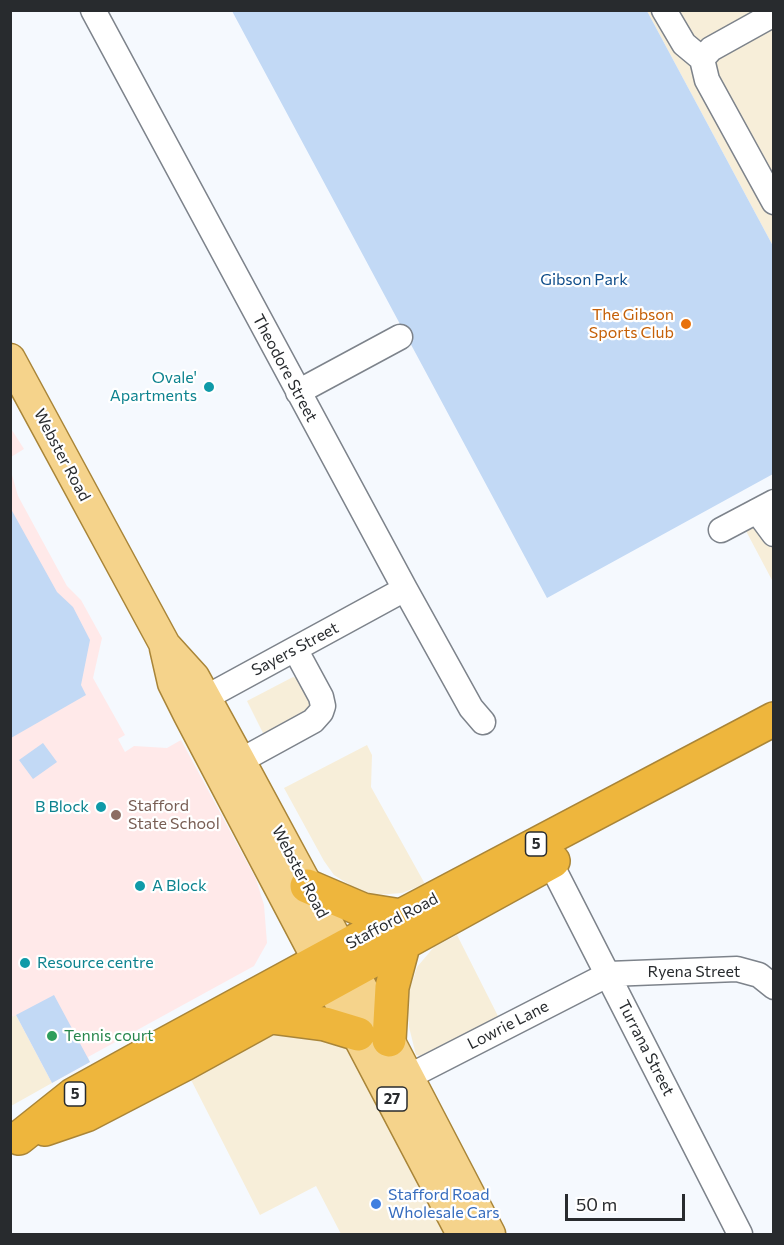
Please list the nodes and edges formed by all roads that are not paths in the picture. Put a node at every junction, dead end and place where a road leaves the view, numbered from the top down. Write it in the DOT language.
graph roads {
  1 [pos="93,10"];
  2 [pos="664,10"];
  3 [pos="774,14"];
  4 [pos="702,59"];
  5 [pos="774,202"];
  6 [pos="400,337"];
  7 [pos="10,359"];
  8 [pos="298,392"];
  9 [pos="765,506"];
  10 [pos="721,530"];
  11 [pos="772,532"];
  12 [pos="405,589"];
  13 [pos="295,649"];
  14 [pos="197,706"];
  15 [pos="774,719"];
  16 [pos="483,722"];
  17 [pos="774,741"];
  18 [pos="240,761"];
  19 [pos="550,862"];
  20 [pos="307,886"];
  21 [pos="403,929"];
  22 [pos="336,966"];
  23 [pos="609,974"];
  24 [pos="774,987"];
  25 [pos="271,1017"];
  26 [pos="374,1037"];
  27 [pos="408,1077"];
  28 [pos="15,1141"];
  29 [pos="462,1234"];
  30 [pos="490,1234"];
  31 [pos="740,1234"];
  1 -- 8 [label="street, Theodore Street"];
  2 -- 4 [label="street"];
  3 -- 4 [label="street"];
  4 -- 5 [label="street"];
  6 -- 8 [label="street"];
  7 -- 14 [label="main road, Webster Road"];
  8 -- 12 [label="street, Theodore Street"];
  9 -- 10 [label="street"];
  9 -- 11 [label="street"];
  12 -- 13 [label="street, Sayers Street"];
  12 -- 16 [label="street, Theodore Street"];
  13 -- 14 [label="street, Sayers Street"];
  13 -- 18 [label="street"];
  14 -- 18 [label="main road, Webster Road"];
  14 -- 22 [label="main road, Webster Road"];
  15 -- 21 [label="highway, Stafford Road / 5"];
  17 -- 19 [label="highway, Stafford Road / 5"];
  18 -- 20 [label="main road, Webster Road"];
  19 -- 21 [label="highway, Stafford Road / 5"];
  19 -- 23 [label="street, Turrana Street"];
  20 -- 21 [label="highway"];
  20 -- 22 [label="main road, Webster Road"];
  21 -- 22 [label="highway, Stafford Road / 5"];
  21 -- 26 [label="highway"];
  22 -- 25 [label="highway, Stafford Road / 5"];
  22 -- 26 [label="main road, Webster Road / 27"];
  22 -- 28 [label="highway, Stafford Road / 5"];
  23 -- 24 [label="street, Ryena Street"];
  23 -- 27 [label="street, Lowrie Lane"];
  23 -- 31 [label="street, Turrana Street"];
  25 -- 26 [label="highway"];
  25 -- 28 [label="highway, Stafford Road / 5"];
  26 -- 27 [label="main road, Webster Road / 27"];
  26 -- 29 [label="main road, Webster Road / 27"];
  27 -- 30 [label="main road, Webster Road / 27"];
}
